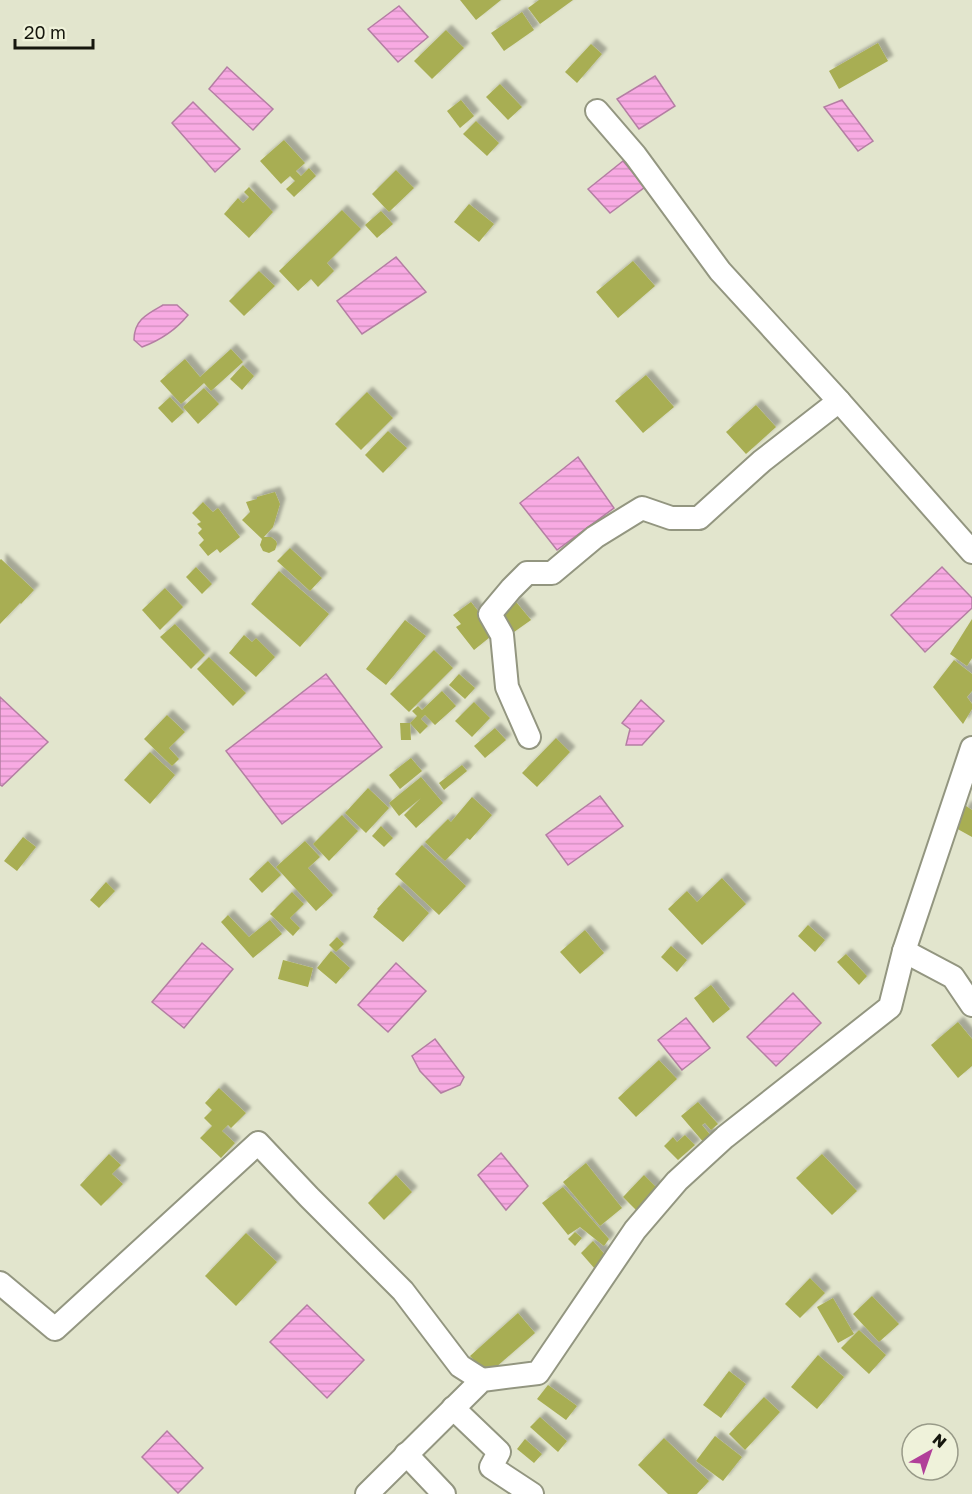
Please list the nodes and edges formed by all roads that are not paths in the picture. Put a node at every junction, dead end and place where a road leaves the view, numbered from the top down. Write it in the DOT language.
graph roads {
  1 [pos="597,111"];
  2 [pos="839,401"];
  3 [pos="972,552"];
  4 [pos="529,737"];
  5 [pos="972,748"];
  6 [pos="904,951"];
  7 [pos="972,1005"];
  8 [pos="0,1283"];
  9 [pos="482,1380"];
  10 [pos="453,1408"];
  11 [pos="406,1454"];
  12 [pos="367,1494"];
  13 [pos="444,1494"];
  14 [pos="532,1494"];
  1 -- 2 [label="street"];
  2 -- 3 [label="street"];
  2 -- 4 [label="street"];
  5 -- 6 [label="street"];
  6 -- 7 [label="street"];
  6 -- 9 [label="street"];
  8 -- 9 [label="street"];
  9 -- 10 [label="street"];
  10 -- 11 [label="street"];
  10 -- 14 [label="street"];
  11 -- 12 [label="street"];
  11 -- 13 [label="street"];
}
